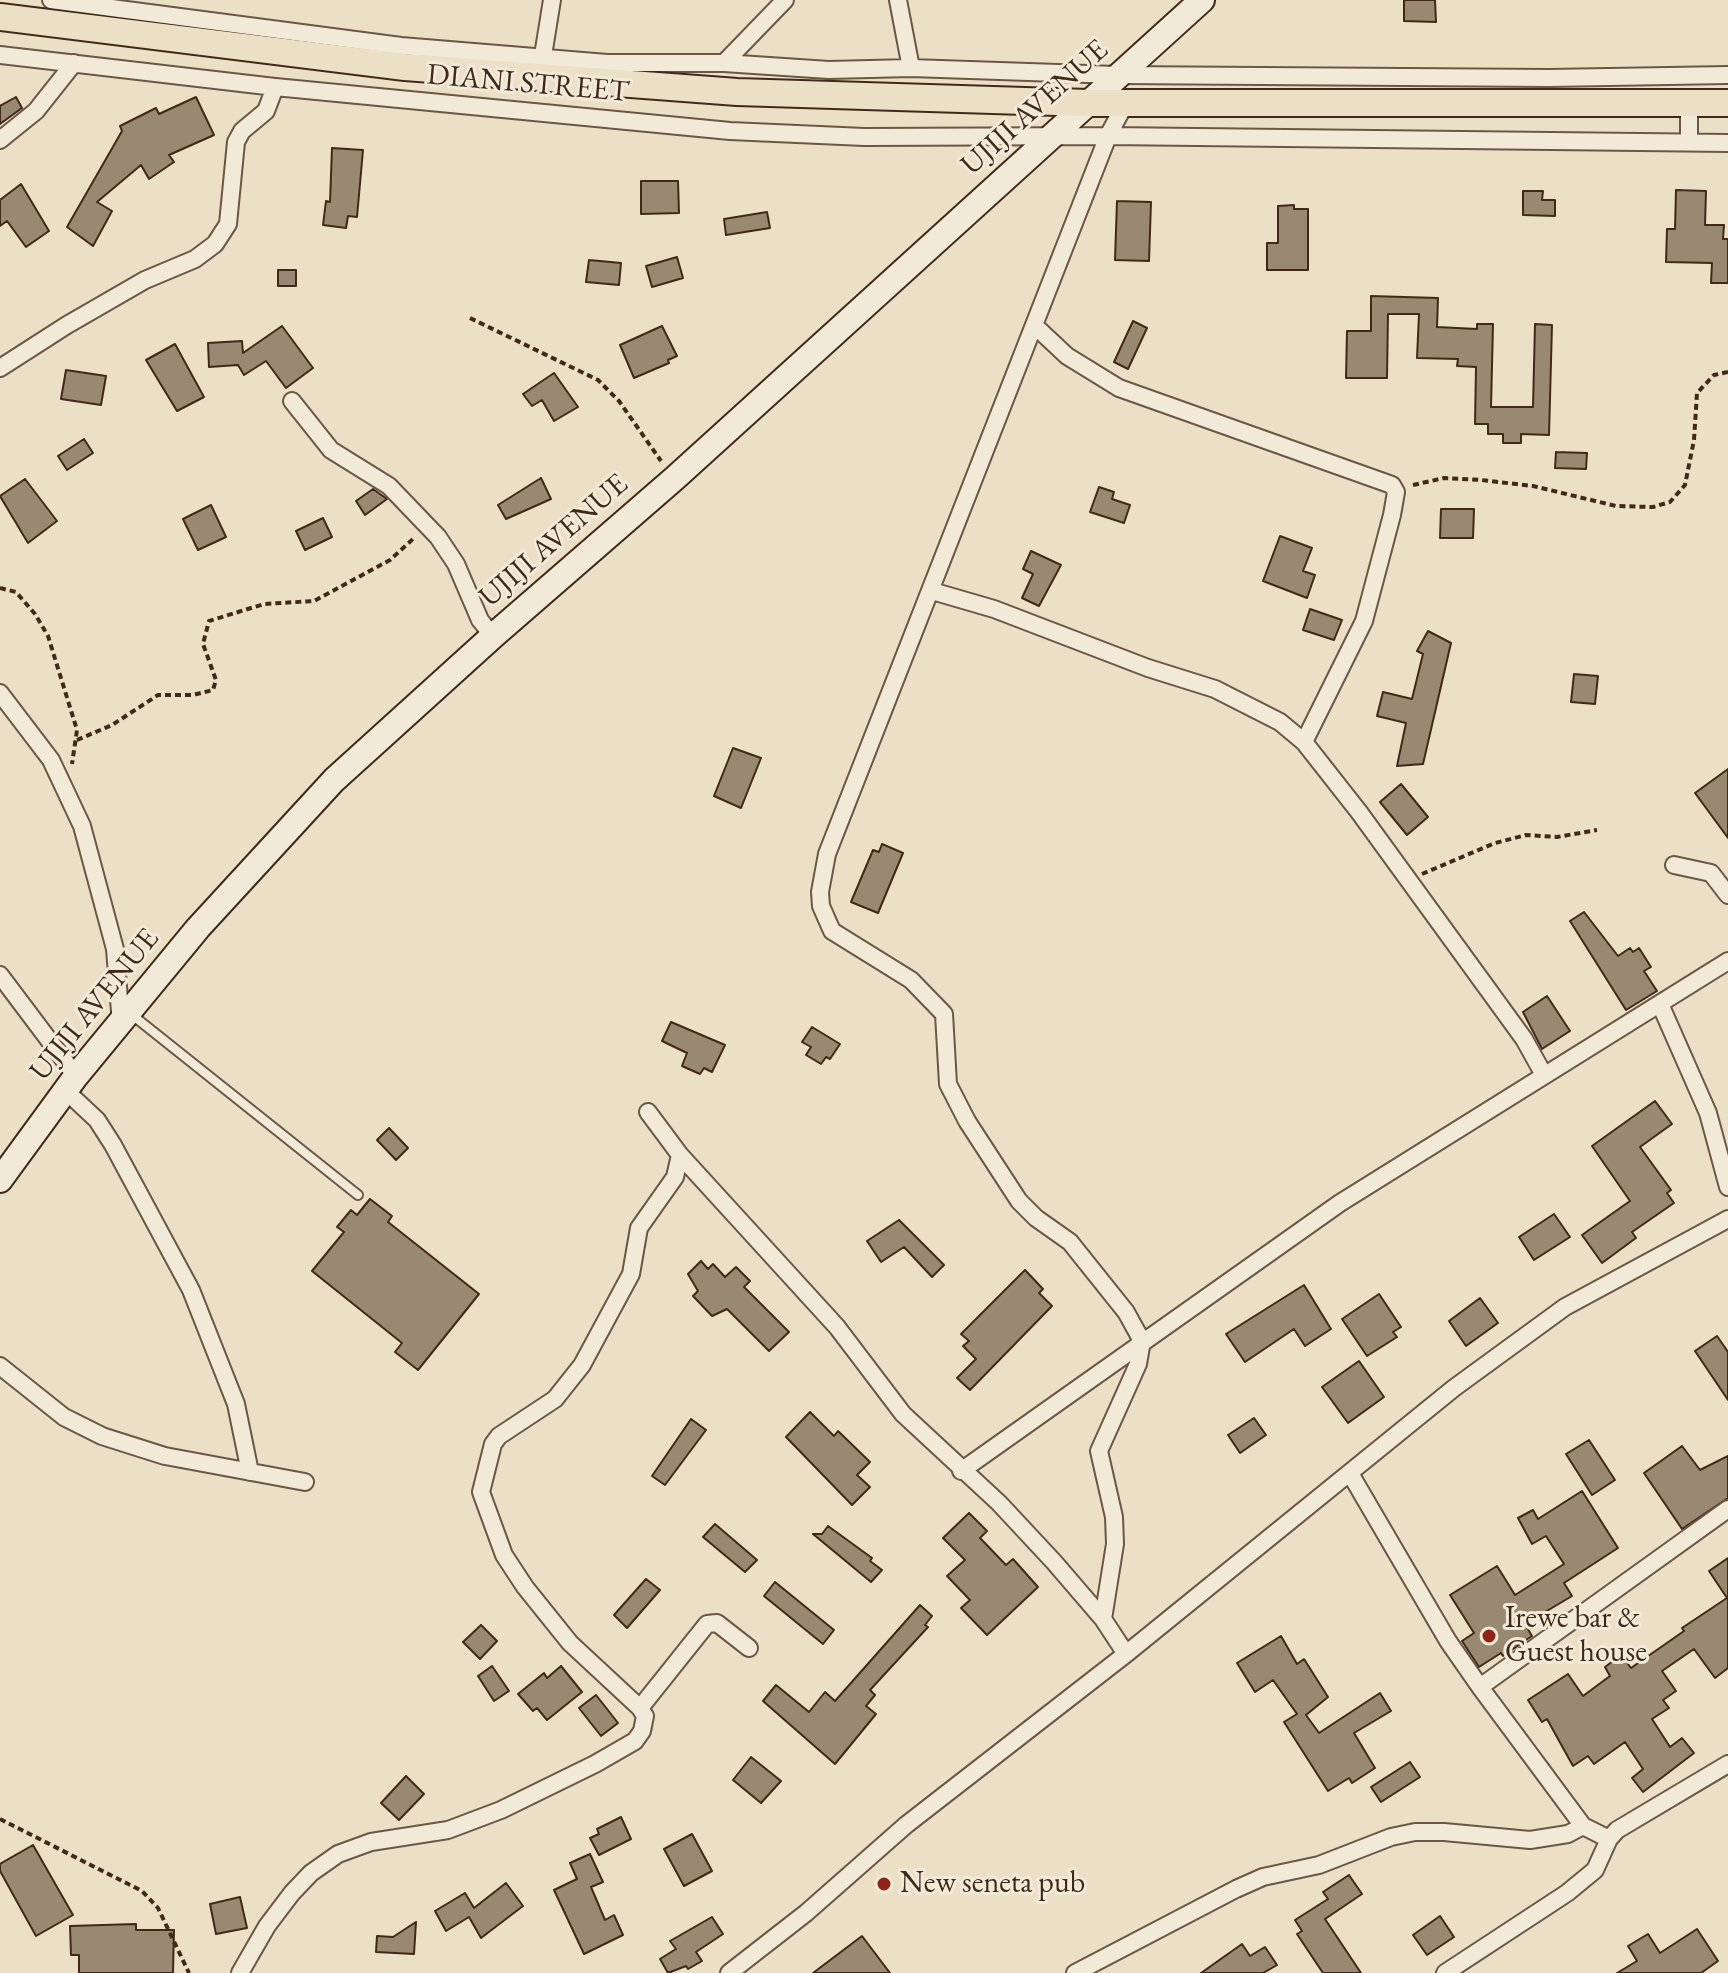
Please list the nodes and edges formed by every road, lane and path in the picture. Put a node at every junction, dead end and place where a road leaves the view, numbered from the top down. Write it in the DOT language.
graph roads {
  1 [pos="51,0"];
  2 [pos="552,0"];
  3 [pos="785,0"];
  4 [pos="898,0"];
  5 [pos="1202,0"];
  6 [pos="0,17"];
  7 [pos="0,55"];
  8 [pos="74,63"];
  9 [pos="724,63"];
  10 [pos="541,68"];
  11 [pos="911,68"];
  12 [pos="1117,75"];
  13 [pos="1381,75"];
  14 [pos="1728,75"];
  15 [pos="275,87"];
  16 [pos="1126,102"];
  17 [pos="1089,103"];
  18 [pos="1689,103"];
  19 [pos="1728,103"];
  20 [pos="1385,105"];
  21 [pos="1052,135"];
  22 [pos="1108,136"];
  23 [pos="0,140"];
  24 [pos="1689,142"];
  25 [pos="1728,143"];
  26 [pos="470,318"];
  27 [pos="1035,326"];
  28 [pos="0,368"];
  29 [pos="1728,372"];
  30 [pos="292,401"];
  31 [pos="675,478"];
  32 [pos="1396,492"];
  33 [pos="427,526"];
  34 [pos="0,588"];
  35 [pos="932,591"];
  36 [pos="493,636"];
  37 [pos="0,693"];
  38 [pos="77,740"];
  39 [pos="1304,742"];
  40 [pos="68,794"];
  41 [pos="1597,830"];
  42 [pos="1674,865"];
  43 [pos="1409,879"];
  44 [pos="1728,895"];
  45 [pos="1728,961"];
  46 [pos="0,975"];
  47 [pos="1660,1004"];
  48 [pos="126,1018"];
  49 [pos="1544,1075"];
  50 [pos="71,1083"];
  51 [pos="648,1112"];
  52 [pos="680,1155"];
  53 [pos="0,1180"];
  54 [pos="1728,1187"];
  55 [pos="358,1195"];
  56 [pos="1728,1219"];
  57 [pos="1142,1341"];
  58 [pos="0,1366"];
  59 [pos="961,1471"];
  60 [pos="250,1472"];
  61 [pos="1351,1475"];
  62 [pos="305,1482"];
  63 [pos="1728,1509"];
  64 [pos="1103,1619"];
  65 [pos="749,1648"];
  66 [pos="1126,1654"];
  67 [pos="1480,1687"];
  68 [pos="640,1708"];
  69 [pos="1728,1764"];
  70 [pos="0,1819"];
  71 [pos="1583,1826"];
  72 [pos="1609,1839"];
  73 [pos="189,1973"];
  74 [pos="240,1973"];
  75 [pos="729,1973"];
  76 [pos="1075,1973"];
  77 [pos="1445,1973"];
  1 -- 10 [label="street"];
  2 -- 10 [label="street"];
  3 -- 9 [label="street"];
  4 -- 11 [label="street"];
  5 -- 12 [label="main road, UJIJI AVENUE"];
  6 -- 10 [label="main road"];
  7 -- 8 [label="street, DIANI STREET"];
  8 -- 15 [label="street, DIANI STREET"];
  8 -- 23 [label="street"];
  9 -- 10 [label="street"];
  9 -- 11 [label="street"];
  10 -- 17 [label="main road"];
  11 -- 12 [label="street"];
  12 -- 13 [label="street"];
  12 -- 17 [label="main road, UJIJI AVENUE"];
  13 -- 14 [label="street"];
  13 -- 20 [label="street"];
  15 -- 21 [label="street, DIANI STREET"];
  15 -- 28 [label="street"];
  16 -- 17 [label="main road"];
  16 -- 20 [label="main road"];
  16 -- 22 [label="street"];
  17 -- 21 [label="main road, UJIJI AVENUE"];
  18 -- 19 [label="main road"];
  18 -- 20 [label="main road"];
  18 -- 24 [label="street"];
  21 -- 22 [label="street, DIANI STREET"];
  21 -- 31 [label="main road, UJIJI AVENUE"];
  22 -- 24 [label="street, DIANI STREET"];
  22 -- 27 [label="street"];
  24 -- 25 [label="street, DIANI STREET"];
  26 -- 31 [label="path"];
  27 -- 32 [label="street"];
  27 -- 35 [label="street"];
  29 -- 32 [label="path"];
  30 -- 33 [label="street"];
  31 -- 36 [label="main road, UJIJI AVENUE"];
  32 -- 39 [label="street"];
  33 -- 36 [label="street"];
  33 -- 38 [label="path"];
  34 -- 38 [label="path"];
  35 -- 39 [label="street"];
  35 -- 57 [label="street"];
  36 -- 48 [label="main road, UJIJI AVENUE"];
  37 -- 40 [label="street"];
  38 -- 40 [label="path"];
  39 -- 43 [label="street"];
  40 -- 48 [label="street"];
  41 -- 43 [label="path"];
  42 -- 44 [label="street"];
  43 -- 49 [label="street"];
  45 -- 47 [label="street"];
  46 -- 50 [label="street"];
  47 -- 49 [label="street"];
  47 -- 54 [label="street"];
  48 -- 50 [label="main road, UJIJI AVENUE"];
  48 -- 55 [label="lane"];
  49 -- 57 [label="street"];
  50 -- 53 [label="main road, UJIJI AVENUE"];
  50 -- 60 [label="street"];
  51 -- 52 [label="street"];
  52 -- 59 [label="street"];
  52 -- 68 [label="street"];
  56 -- 61 [label="street"];
  57 -- 59 [label="street"];
  57 -- 64 [label="street"];
  58 -- 60 [label="street"];
  59 -- 64 [label="street"];
  60 -- 62 [label="street"];
  61 -- 66 [label="street"];
  61 -- 67 [label="street"];
  63 -- 67 [label="street"];
  64 -- 66 [label="street"];
  65 -- 68 [label="street"];
  66 -- 75 [label="street"];
  67 -- 71 [label="street"];
  68 -- 74 [label="street"];
  69 -- 72 [label="street"];
  70 -- 73 [label="path"];
  71 -- 72 [label="street"];
  71 -- 76 [label="street"];
  72 -- 77 [label="street"];
}
